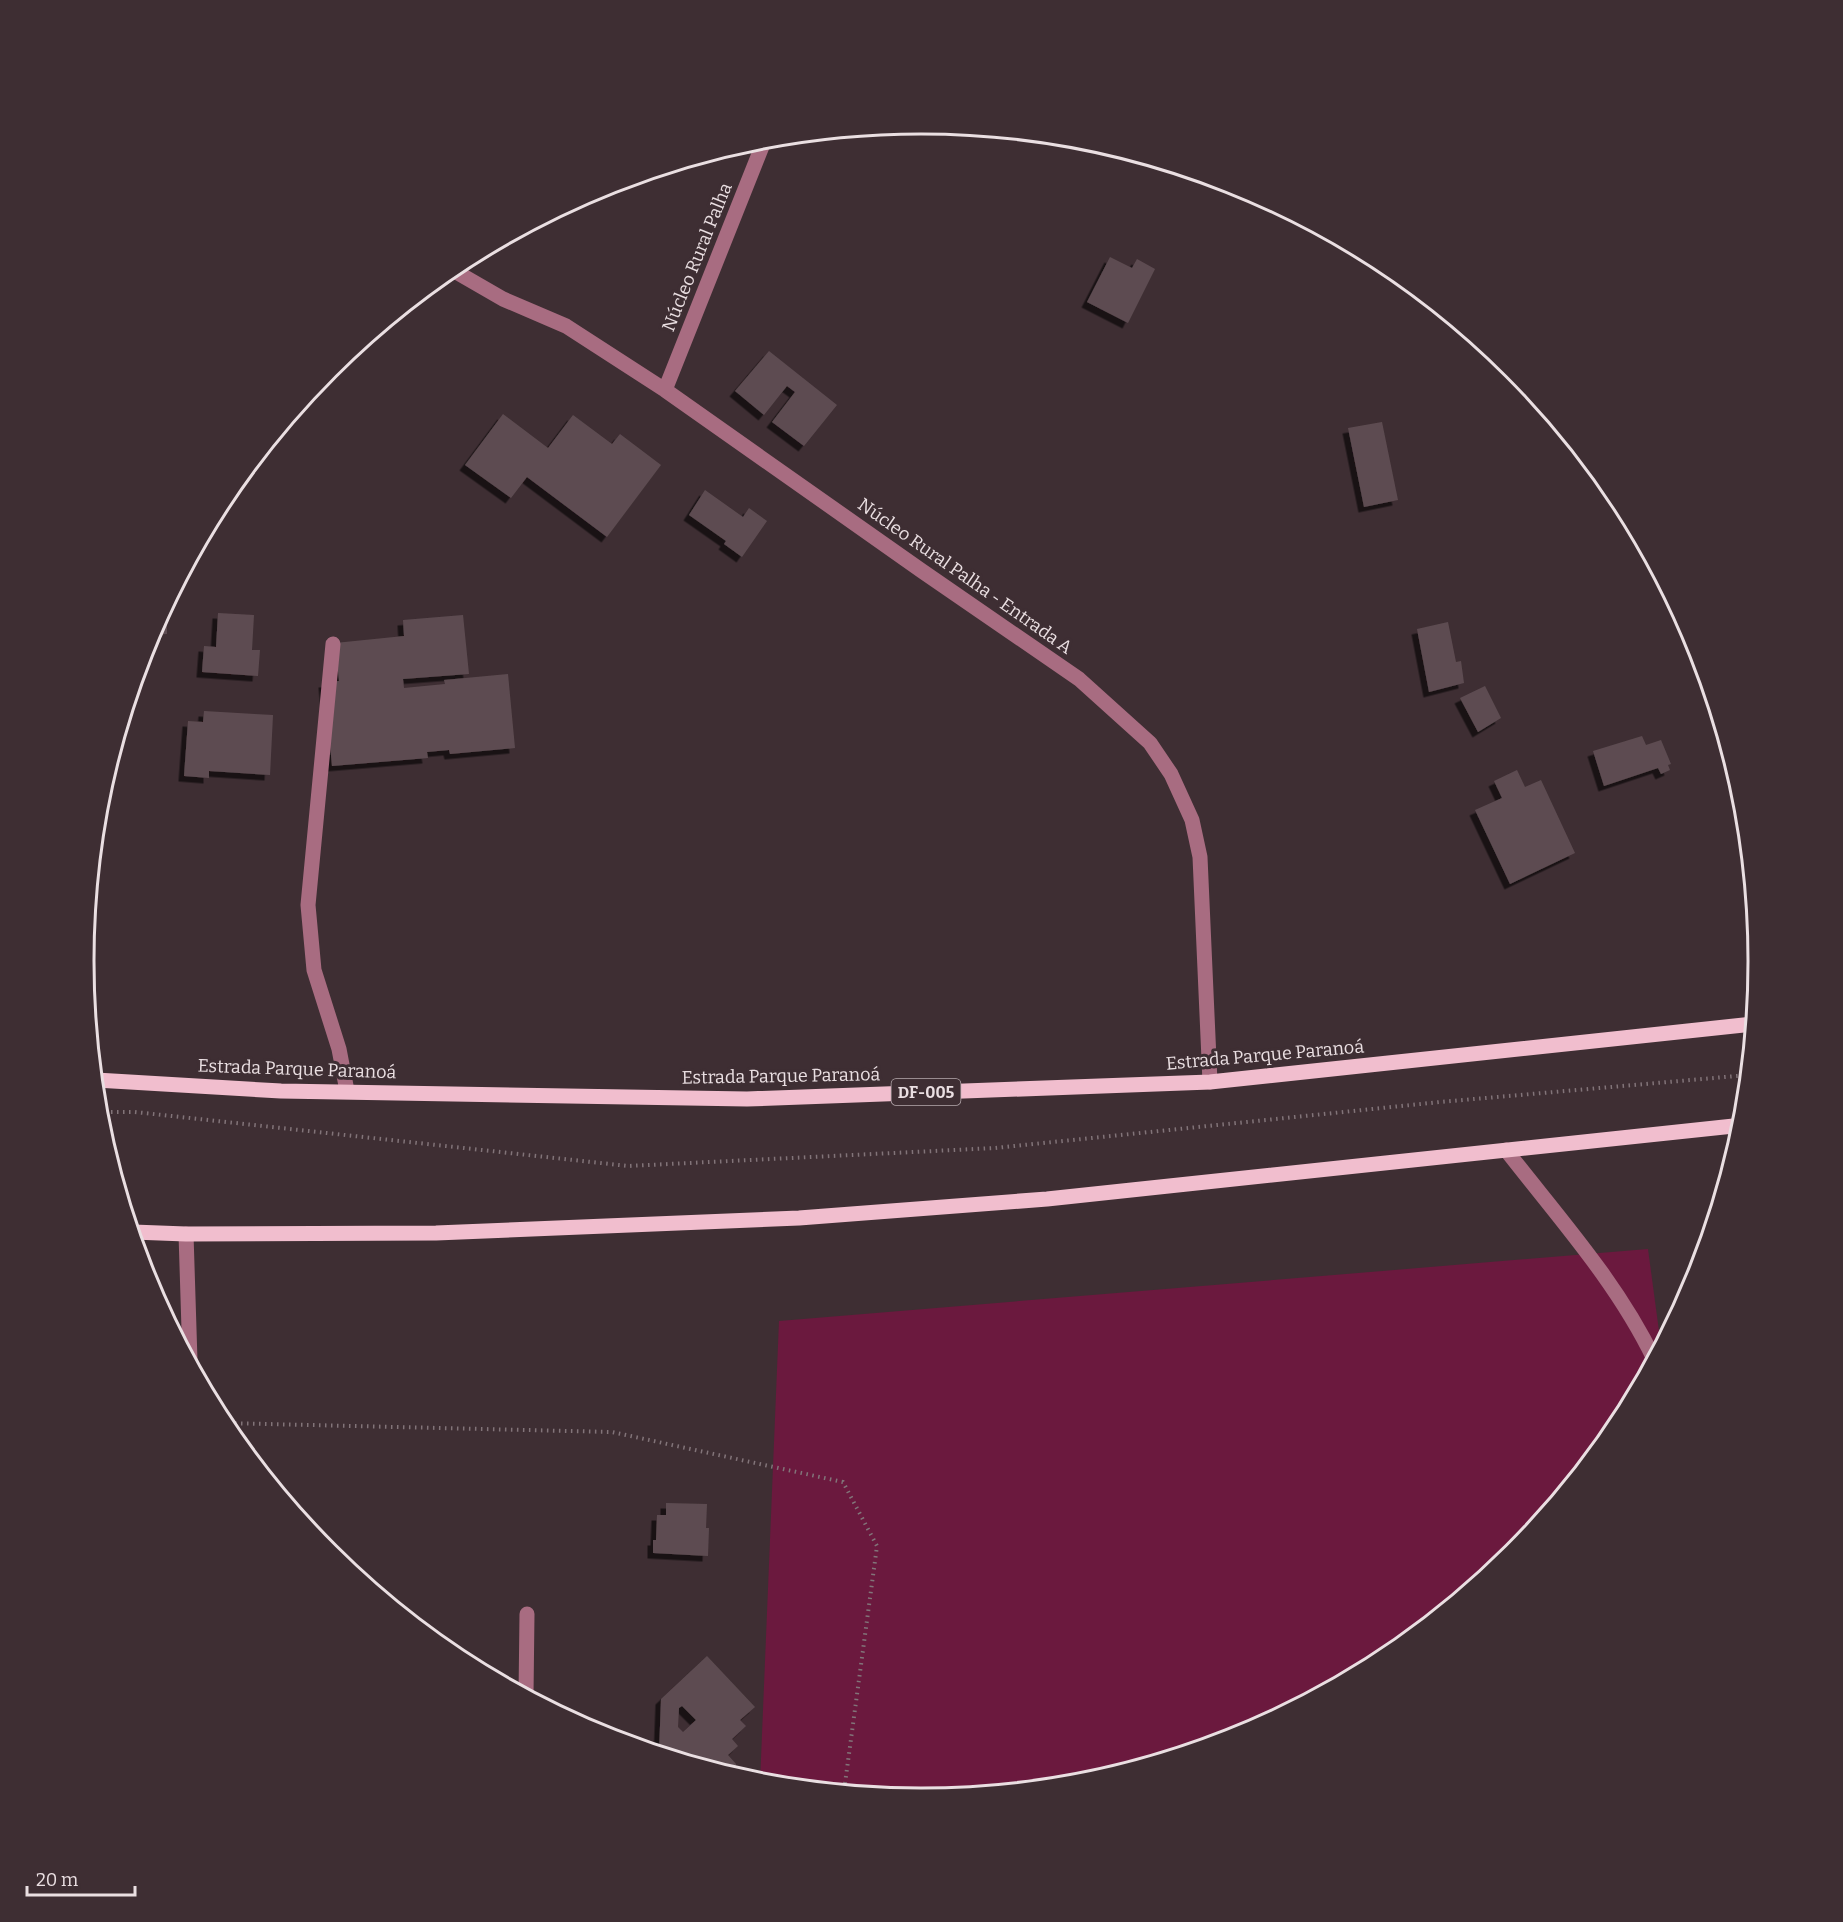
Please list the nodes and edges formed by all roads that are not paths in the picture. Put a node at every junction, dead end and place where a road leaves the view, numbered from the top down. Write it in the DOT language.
graph roads {
  1 [pos="761,150"];
  2 [pos="460,274"];
  3 [pos="665,390"];
  4 [pos="333,644"];
  5 [pos="1746,1025"];
  6 [pos="104,1080"];
  7 [pos="1210,1082"];
  8 [pos="347,1091"];
  9 [pos="1732,1126"];
  10 [pos="1506,1150"];
  11 [pos="140,1232"];
  12 [pos="186,1234"];
  13 [pos="189,1345"];
  14 [pos="1650,1351"];
  15 [pos="527,1614"];
  16 [pos="526,1687"];
  1 -- 3 [label="street, Núcleo Rural Palha"];
  2 -- 3 [label="street, Núcleo Rural Palha - Entrada A"];
  3 -- 7 [label="street, Núcleo Rural Palha - Entrada A"];
  4 -- 8 [label="street"];
  5 -- 7 [label="main road, Estrada Parque Paranoá / DF-005"];
  6 -- 8 [label="main road, Estrada Parque Paranoá / DF-005"];
  7 -- 8 [label="main road, Estrada Parque Paranoá / DF-005"];
  9 -- 10 [label="main road"];
  10 -- 12 [label="main road"];
  10 -- 14 [label="street"];
  11 -- 12 [label="main road"];
  12 -- 13 [label="street"];
  15 -- 16 [label="street"];
}
